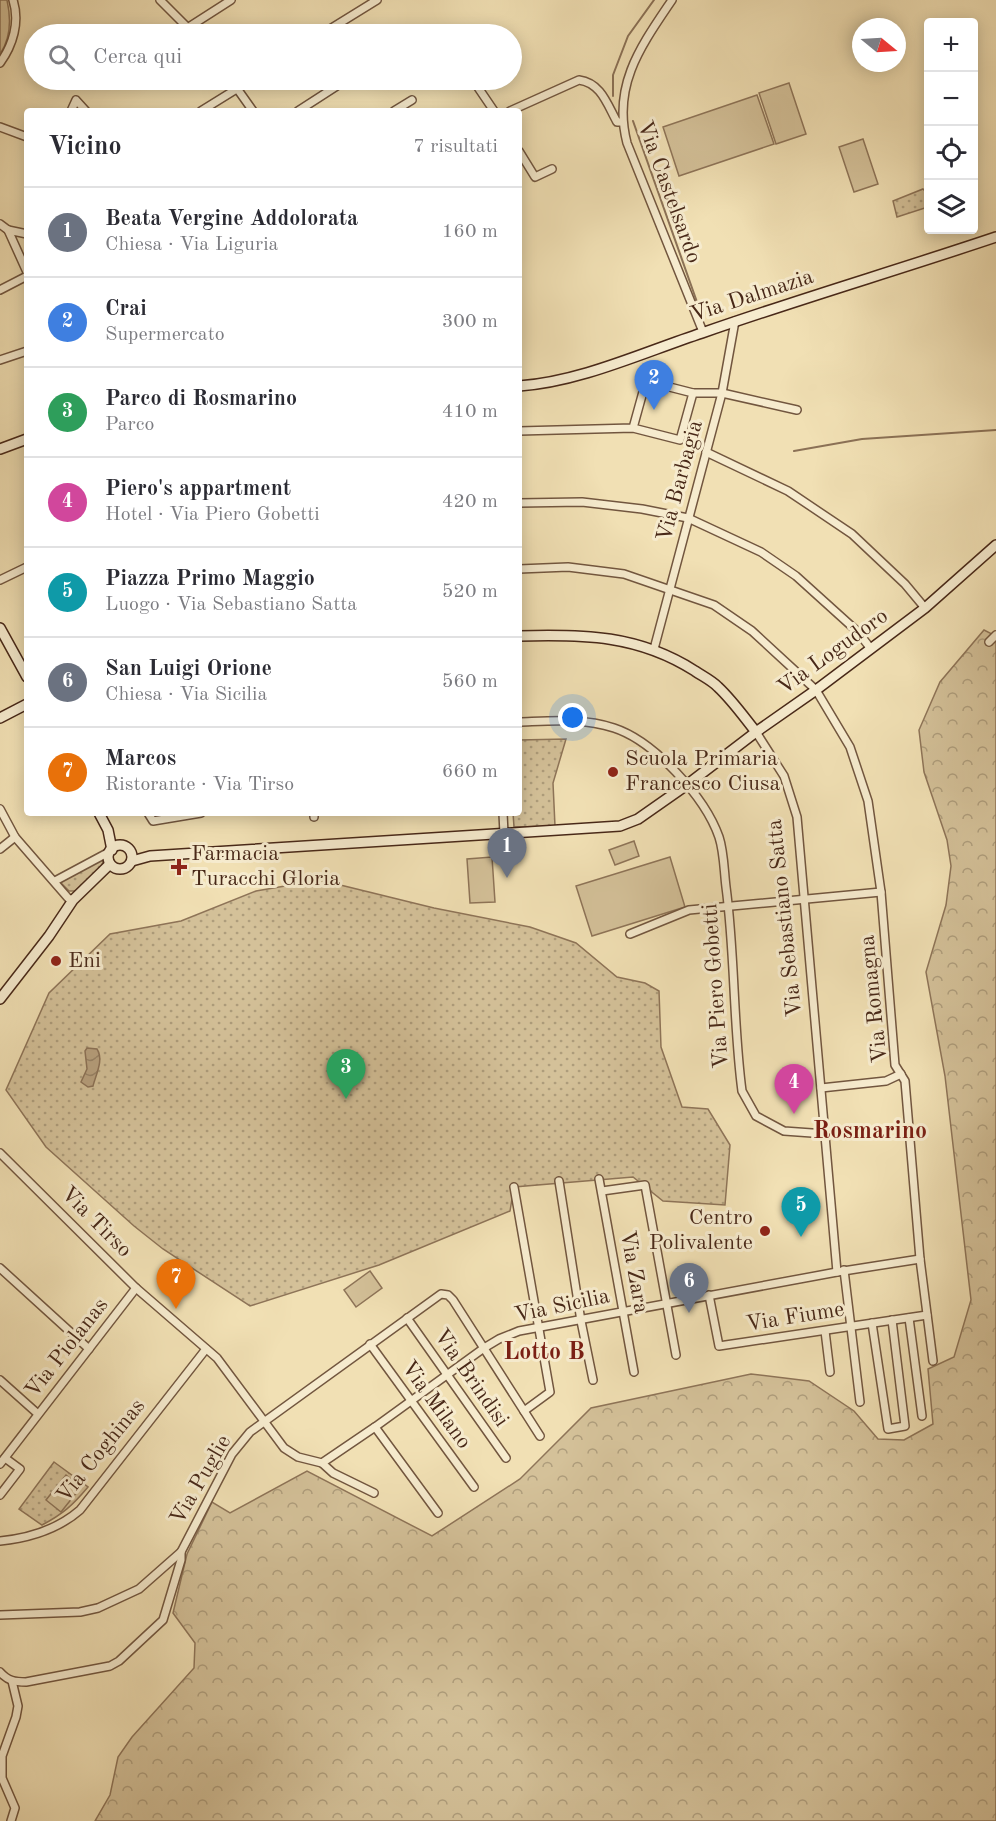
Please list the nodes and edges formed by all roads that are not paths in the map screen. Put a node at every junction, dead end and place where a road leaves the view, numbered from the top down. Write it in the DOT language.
graph roads {
  1 [pos="13,0"];
  2 [pos="160,0"];
  3 [pos="231,0"];
  4 [pos="377,0"];
  5 [pos="672,0"];
  6 [pos="184,24"];
  7 [pos="194,24"];
  8 [pos="338,24"];
  9 [pos="0,63"];
  10 [pos="235,90"];
  11 [pos="239,90"];
  12 [pos="331,90"];
  13 [pos="480,90"];
  14 [pos="412,100"];
  15 [pos="72,108"];
  16 [pos="83,108"];
  17 [pos="206,108"];
  18 [pos="251,108"];
  19 [pos="303,108"];
  20 [pos="399,108"];
  21 [pos="492,108"];
  22 [pos="517,108"];
  23 [pos="622,122"];
  24 [pos="0,127"];
  25 [pos="24,136"];
  26 [pos="522,156"];
  27 [pos="552,169"];
  28 [pos="0,224"];
  29 [pos="8,230"];
  30 [pos="24,233"];
  31 [pos="996,237"];
  32 [pos="24,267"];
  33 [pos="24,276"];
  34 [pos="0,290"];
  35 [pos="735,321"];
  36 [pos="703,332"];
  37 [pos="24,352"];
  38 [pos="0,360"];
  39 [pos="522,386"];
  40 [pos="693,393"];
  41 [pos="722,393"];
  42 [pos="797,410"];
  43 [pos="633,428"];
  44 [pos="522,430"];
  45 [pos="24,440"];
  46 [pos="0,449"];
  47 [pos="706,452"];
  48 [pos="522,503"];
  49 [pos="688,518"];
  50 [pos="996,545"];
  51 [pos="24,568"];
  52 [pos="522,569"];
  53 [pos="0,580"];
  54 [pos="670,588"];
  55 [pos="925,608"];
  56 [pos="0,628"];
  57 [pos="996,635"];
  58 [pos="522,636"];
  59 [pos="989,642"];
  60 [pos="654,649"];
  61 [pos="871,649"];
  62 [pos="24,672"];
  63 [pos="816,690"];
  64 [pos="24,706"];
  65 [pos="0,718"];
  66 [pos="522,722"];
  67 [pos="756,732"];
  68 [pos="688,784"];
  69 [pos="0,808"];
  70 [pos="101,816"];
  71 [pos="150,816"];
  72 [pos="183,816"];
  73 [pos="503,816"];
  74 [pos="108,830"];
  75 [pos="504,834"];
  76 [pos="15,837"];
  77 [pos="0,849"];
  78 [pos="111,850"];
  79 [pos="129,853"];
  80 [pos="114,866"];
  81 [pos="55,881"];
  82 [pos="881,892"];
  83 [pos="73,900"];
  84 [pos="805,900"];
  85 [pos="728,907"];
  86 [pos="630,934"];
  87 [pos="0,999"];
  88 [pos="901,1074"];
  89 [pos="821,1088"];
  90 [pos="826,1134"];
  91 [pos="0,1153"];
  92 [pos="599,1179"];
  93 [pos="560,1181"];
  94 [pos="514,1187"];
  95 [pos="602,1191"];
  96 [pos="920,1259"];
  97 [pos="0,1268"];
  98 [pos="841,1271"];
  99 [pos="136,1288"];
  100 [pos="709,1295"];
  101 [pos="666,1304"];
  102 [pos="622,1312"];
  103 [pos="927,1315"];
  104 [pos="407,1318"];
  105 [pos="909,1318"];
  106 [pos="581,1319"];
  107 [pos="892,1320"];
  108 [pos="872,1323"];
  109 [pos="539,1327"];
  110 [pos="851,1327"];
  111 [pos="825,1331"];
  112 [pos="370,1344"];
  113 [pos="484,1348"];
  114 [pos="89,1349"];
  115 [pos="206,1349"];
  116 [pos="676,1355"];
  117 [pos="933,1361"];
  118 [pos="634,1371"];
  119 [pos="830,1372"];
  120 [pos="448,1375"];
  121 [pos="0,1380"];
  122 [pos="593,1380"];
  123 [pos="411,1401"];
  124 [pos="860,1402"];
  125 [pos="525,1411"];
  126 [pos="38,1414"];
  127 [pos="922,1416"];
  128 [pos="264,1421"];
  129 [pos="375,1427"];
  130 [pos="540,1436"];
  131 [pos="506,1458"];
  132 [pos="2,1461"];
  133 [pos="322,1463"];
  134 [pos="474,1487"];
  135 [pos="374,1493"];
  136 [pos="0,1495"];
  137 [pos="438,1513"];
  138 [pos="0,1541"];
  139 [pos="181,1552"];
  140 [pos="0,1615"];
  141 [pos="0,1672"];
  142 [pos="12,1681"];
  143 [pos="1,1760"];
  144 [pos="1,1779"];
  145 [pos="11,1821"];
  1 -- 9 [label="street"];
  2 -- 6 [label="street"];
  3 -- 7 [label="street"];
  4 -- 8 [label="street"];
  5 -- 23 [label="street, Via Castelsardo"];
  10 -- 17 [label="street"];
  11 -- 18 [label="street"];
  12 -- 19 [label="street"];
  13 -- 21 [label="street"];
  14 -- 20 [label="street"];
  15 -- 16 [label="street"];
  22 -- 23 [label="street"];
  23 -- 36 [label="street, Via Castelsardo"];
  24 -- 25 [label="street"];
  26 -- 27 [label="street"];
  28 -- 29 [label="street"];
  29 -- 30 [label="street"];
  29 -- 32 [label="street"];
  31 -- 35 [label="street, Via Dalmazia"];
  33 -- 34 [label="street"];
  35 -- 36 [label="street, Via Dalmazia"];
  35 -- 41 [label="street, Via Barbagia"];
  36 -- 39 [label="street, Via Dalmazia"];
  37 -- 38 [label="street"];
  40 -- 41 [label="street"];
  40 -- 43 [label="street"];
  40 -- 43 [label="street"];
  41 -- 42 [label="street"];
  41 -- 47 [label="street, Via Barbagia"];
  43 -- 44 [label="street"];
  45 -- 46 [label="street"];
  47 -- 49 [label="street, Via Barbagia"];
  47 -- 55 [label="street"];
  48 -- 49 [label="street"];
  49 -- 54 [label="street, Via Barbagia"];
  49 -- 61 [label="street"];
  50 -- 55 [label="street, Via Logudoro"];
  51 -- 53 [label="street"];
  52 -- 54 [label="street, Via Romagna"];
  54 -- 60 [label="street, Via Barbagia"];
  54 -- 63 [label="street, Via Romagna"];
  55 -- 61 [label="street, Via Logudoro"];
  56 -- 62 [label="street"];
  57 -- 59 [label="street"];
  58 -- 60 [label="street, Via Sebastiano Satta"];
  60 -- 67 [label="street, Via Sebastiano Satta"];
  61 -- 63 [label="street, Via Logudoro"];
  63 -- 67 [label="street, Via Logudoro"];
  63 -- 82 [label="street, Via Romagna"];
  64 -- 65 [label="street"];
  66 -- 68 [label="street, Via Piero Gobetti"];
  67 -- 68 [label="street, Via Logudoro"];
  67 -- 84 [label="street, Via Sebastiano Satta"];
  68 -- 75 [label="street, Via Logudoro"];
  68 -- 85 [label="street, Via Piero Gobetti"];
  69 -- 76 [label="street"];
  70 -- 74 [label="street"];
  71 -- 72 [label="street"];
  73 -- 75 [label="street"];
  74 -- 78 [label="street"];
  74 -- 79 [label="street"];
  75 -- 79 [label="street, Via Logudoro"];
  76 -- 77 [label="street"];
  76 -- 81 [label="street"];
  78 -- 79 [label="street"];
  78 -- 80 [label="street"];
  78 -- 81 [label="street"];
  79 -- 80 [label="street"];
  80 -- 83 [label="street"];
  81 -- 83 [label="street"];
  82 -- 84 [label="street"];
  82 -- 88 [label="street, Via Romagna"];
  83 -- 87 [label="street"];
  84 -- 85 [label="street"];
  84 -- 89 [label="street, Via Sebastiano Satta"];
  85 -- 86 [label="street"];
  85 -- 90 [label="street, Via Piero Gobetti"];
  88 -- 89 [label="street"];
  88 -- 96 [label="street, Via Romagna"];
  89 -- 90 [label="street, Via Sebastiano Satta"];
  90 -- 98 [label="street, Via Sebastiano Satta"];
  91 -- 99 [label="street, Via Tirso"];
  92 -- 95 [label="street, Via Zara"];
  93 -- 106 [label="street"];
  94 -- 109 [label="street"];
  95 -- 101 [label="street"];
  95 -- 102 [label="street, Via Zara"];
  96 -- 98 [label="street, Via Sicilia"];
  96 -- 103 [label="street, Via Romagna"];
  97 -- 114 [label="street"];
  98 -- 100 [label="street, Via Sicilia"];
  98 -- 110 [label="street, Via Sebastiano Satta"];
  99 -- 114 [label="street, Via Piolanas"];
  99 -- 115 [label="street, Via Tirso"];
  100 -- 101 [label="street, Via Sicilia"];
  100 -- 111 [label="street, Via Fiume"];
  101 -- 102 [label="street, Via Sicilia"];
  101 -- 116 [label="street"];
  102 -- 106 [label="street, Via Sicilia"];
  102 -- 118 [label="street, Via Zara"];
  103 -- 105 [label="street, Via Fiume"];
  103 -- 117 [label="street, Via Romagna"];
  104 -- 112 [label="street, Via Puglie"];
  104 -- 113 [label="street, Via Puglie"];
  104 -- 120 [label="street, Via Brindisi"];
  105 -- 107 [label="street, Via Fiume"];
  105 -- 127 [label="street"];
  106 -- 109 [label="street, Via Sicilia"];
  106 -- 122 [label="street"];
  107 -- 108 [label="street, Via Fiume"];
  107 -- 108 [label="street"];
  108 -- 110 [label="street, Via Fiume"];
  109 -- 113 [label="street, Via Sicilia"];
  109 -- 125 [label="street"];
  110 -- 111 [label="street, Via Fiume"];
  110 -- 124 [label="street, Via Sebastiano Satta"];
  111 -- 119 [label="street"];
  112 -- 123 [label="street, Via Milano"];
  112 -- 128 [label="street, Via Puglie"];
  113 -- 120 [label="street, Via Sicilia"];
  113 -- 125 [label="street"];
  114 -- 126 [label="street, Via Piolanas"];
  115 -- 128 [label="street, Via Tirso"];
  115 -- 138 [label="street, Via Coghinas"];
  120 -- 123 [label="street, Via Sicilia"];
  120 -- 131 [label="street, Via Brindisi"];
  121 -- 126 [label="street"];
  123 -- 129 [label="street, Via Sicilia"];
  123 -- 134 [label="street, Via Milano"];
  125 -- 130 [label="street"];
  126 -- 132 [label="street, Via Piolanas"];
  128 -- 133 [label="street"];
  128 -- 139 [label="street, Via Puglie"];
  129 -- 133 [label="street, Via Sicilia"];
  129 -- 137 [label="street"];
  132 -- 136 [label="street, Via Piolanas"];
  133 -- 135 [label="street"];
  139 -- 140 [label="street, Via Puglie"];
  139 -- 142 [label="street"];
  141 -- 142 [label="street"];
  142 -- 143 [label="street"];
  143 -- 144 [label="street"];
  144 -- 145 [label="street"];
}
